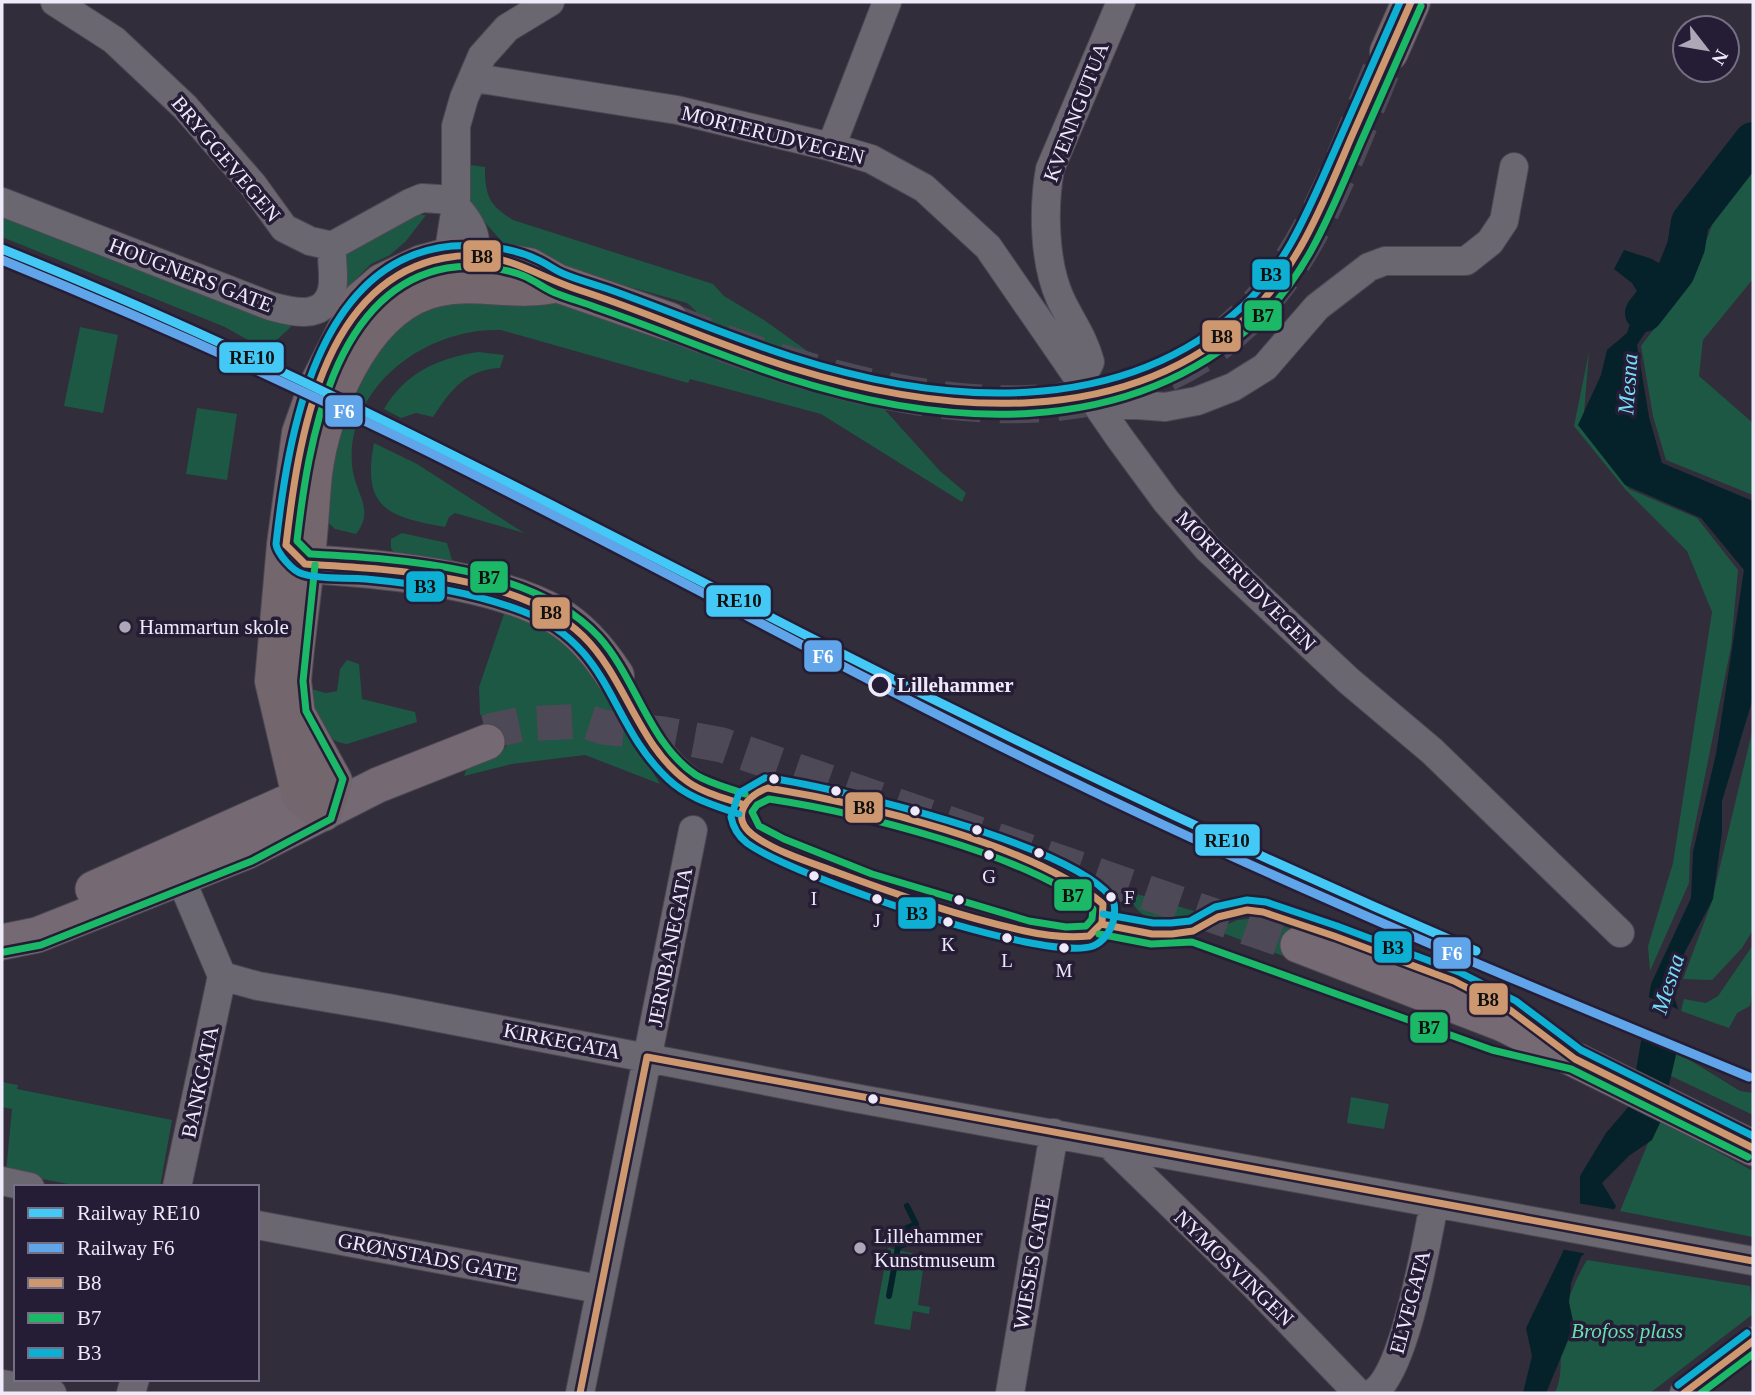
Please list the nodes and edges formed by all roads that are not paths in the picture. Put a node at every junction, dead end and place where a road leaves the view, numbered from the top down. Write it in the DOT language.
graph roads {
  1 [pos="55,2"];
  2 [pos="550,2"];
  3 [pos="887,2"];
  4 [pos="1121,2"];
  5 [pos="1411,2"];
  6 [pos="1389,52"];
  7 [pos="475,78"];
  8 [pos="831,146"];
  9 [pos="1514,167"];
  10 [pos="2,202"];
  11 [pos="456,203"];
  12 [pos="332,246"];
  13 [pos="459,266"];
  14 [pos="670,322"];
  15 [pos="1088,392"];
  16 [pos="300,548"];
  17 [pos="615,676"];
  18 [pos="717,795"];
  19 [pos="319,796"];
  20 [pos="693,830"];
  21 [pos="195,844"];
  22 [pos="144,864"];
  23 [pos="180,877"];
  24 [pos="2,922"];
  25 [pos="1620,933"];
  26 [pos="2,942"];
  27 [pos="1297,945"];
  28 [pos="222,976"];
  29 [pos="647,1058"];
  30 [pos="1054,1133"];
  31 [pos="1740,1141"];
  32 [pos="1109,1144"];
  33 [pos="2,1181"];
  34 [pos="21,1185"];
  35 [pos="177,1185"];
  36 [pos="1434,1205"];
  37 [pos="259,1225"];
  38 [pos="1742,1259"];
  39 [pos="599,1289"];
  40 [pos="1753,1340"];
  41 [pos="2,1384"];
  42 [pos="52,1393"];
  43 [pos="580,1393"];
  44 [pos="1010,1393"];
  45 [pos="1358,1393"];
  46 [pos="1373,1393"];
  47 [pos="1684,1393"];
  1 -- 12 [label="street, BRYGGEVEGEN"];
  2 -- 7 [label="street"];
  3 -- 8 [label="street"];
  4 -- 15 [label="street, KVENNGUTUA"];
  5 -- 6 [label="highway"];
  7 -- 8 [label="street, MORTERUDVEGEN"];
  7 -- 11 [label="street"];
  8 -- 15 [label="street, MORTERUDVEGEN"];
  9 -- 15 [label="street"];
  10 -- 12 [label="street, HOUGNERS GATE"];
  11 -- 12 [label="street"];
  11 -- 13 [label="street"];
  13 -- 14 [label="highway"];
  13 -- 16 [label="highway"];
  15 -- 25 [label="street, MORTERUDVEGEN"];
  16 -- 17 [label="highway"];
  16 -- 19 [label="highway"];
  17 -- 18 [label="street"];
  19 -- 19 [label="main road"];
  19 -- 21 [label="main road"];
  19 -- 23 [label="main road"];
  20 -- 29 [label="street, JERNBANEGATA"];
  21 -- 22 [label="main road"];
  21 -- 23 [label="main road"];
  22 -- 23 [label="main road"];
  22 -- 24 [label="main road"];
  23 -- 26 [label="main road"];
  23 -- 28 [label="street"];
  27 -- 31 [label="main road"];
  28 -- 29 [label="street, KIRKEGATA"];
  28 -- 35 [label="street, BANKGATA"];
  29 -- 30 [label="street, KIRKEGATA"];
  29 -- 39 [label="street, JERNBANEGATA"];
  30 -- 32 [label="street, KIRKEGATA"];
  30 -- 44 [label="street, WIESES GATE"];
  32 -- 36 [label="street, KIRKEGATA"];
  32 -- 45 [label="street, NYMOSVINGEN"];
  33 -- 34 [label="street"];
  36 -- 38 [label="street, KIRKEGATA"];
  36 -- 46 [label="street, ELVEGATA"];
  37 -- 39 [label="street, GRØNSTADS GATE"];
  39 -- 43 [label="street, JERNBANEGATA"];
  40 -- 47 [label="street"];
  41 -- 42 [label="street"];
}
